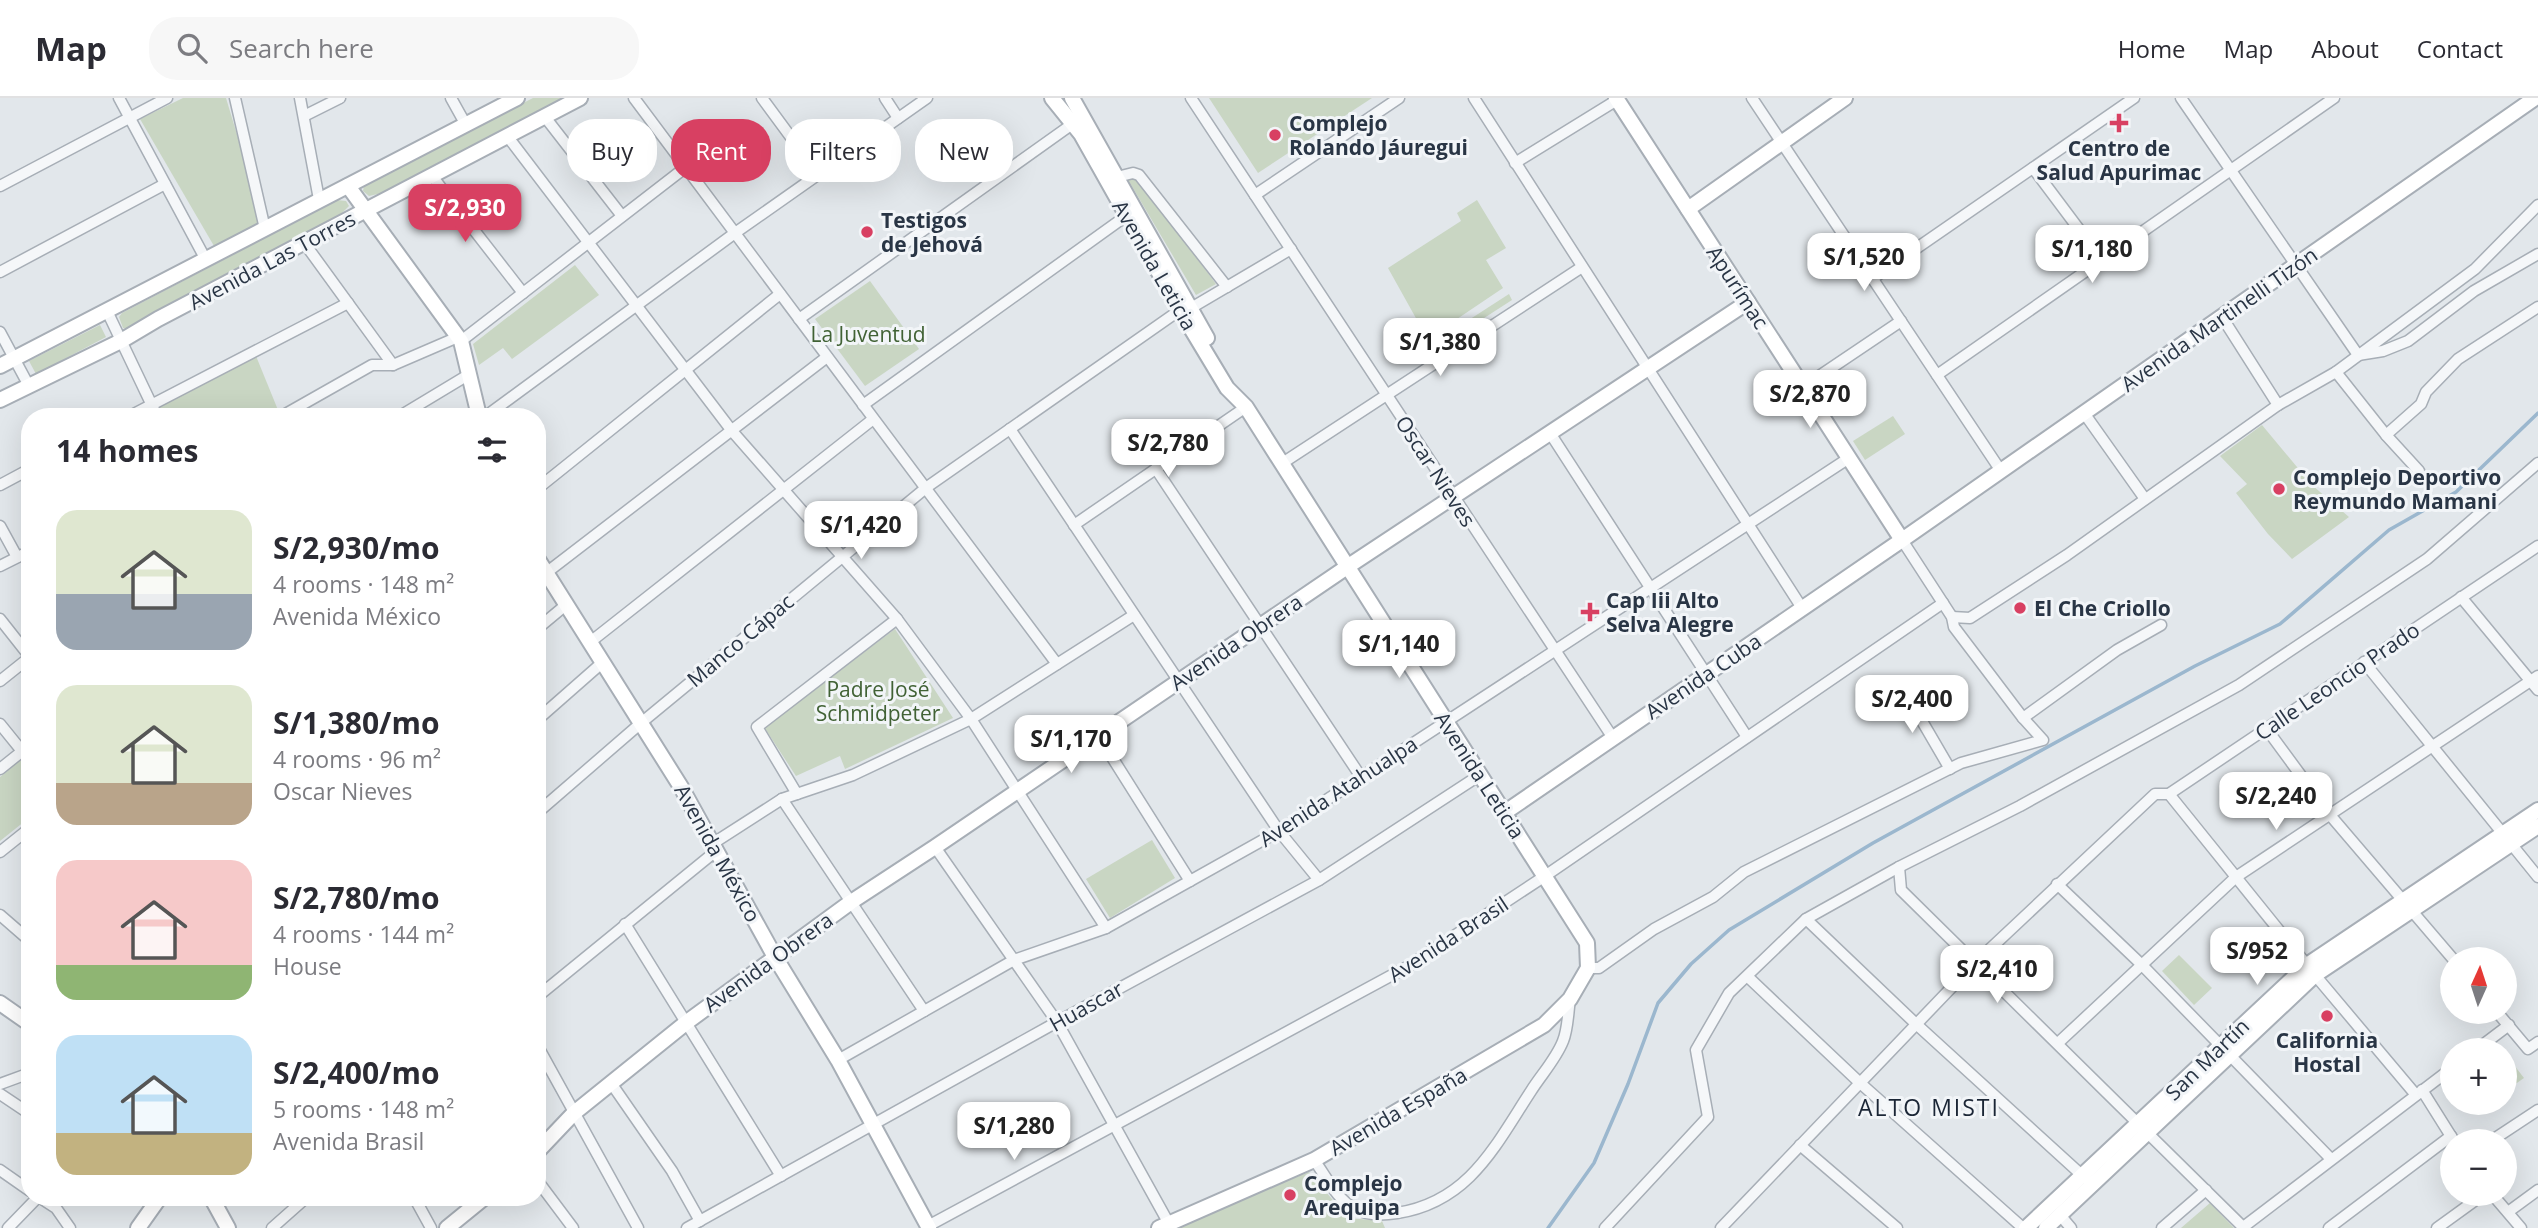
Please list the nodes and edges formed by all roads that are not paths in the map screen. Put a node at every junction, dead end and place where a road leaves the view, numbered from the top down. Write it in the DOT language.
graph roads {
  1 [pos="119,98"];
  2 [pos="167,98"];
  3 [pos="234,98"];
  4 [pos="300,98"];
  5 [pos="340,98"];
  6 [pos="451,98"];
  7 [pos="517,98"];
  8 [pos="580,98"];
  9 [pos="634,98"];
  10 [pos="762,98"];
  11 [pos="885,98"];
  12 [pos="927,98"];
  13 [pos="1191,98"];
  14 [pos="1399,98"];
  15 [pos="1474,98"];
  16 [pos="1752,98"];
  17 [pos="1845,98"];
  18 [pos="2134,98"];
  19 [pos="2181,98"];
  20 [pos="2334,98"];
  21 [pos="2535,98"];
  22 [pos="1616,99"];
  23 [pos="1064,100"];
  24 [pos="2322,101"];
  25 [pos="304,116"];
  26 [pos="545,117"];
  27 [pos="130,118"];
  28 [pos="898,118"];
  29 [pos="1078,119"];
  30 [pos="466,125"];
  31 [pos="785,129"];
  32 [pos="508,137"];
  33 [pos="1782,142"];
  34 [pos="671,148"];
  35 [pos="1516,163"];
  36 [pos="2033,168"];
  37 [pos="2231,170"];
  38 [pos="432,176"];
  39 [pos="1117,177"];
  40 [pos="671,178"];
  41 [pos="696,182"];
  42 [pos="807,182"];
  43 [pos="165,184"];
  44 [pos="0,186"];
  45 [pos="348,186"];
  46 [pos="1255,195"];
  47 [pos="321,200"];
  48 [pos="2538,205"];
  49 [pos="1688,209"];
  50 [pos="367,210"];
  51 [pos="622,216"];
  52 [pos="1126,216"];
  53 [pos="265,229"];
  54 [pos="735,233"];
  55 [pos="589,242"];
  56 [pos="305,244"];
  57 [pos="1290,249"];
  58 [pos="2538,254"];
  59 [pos="206,260"];
  60 [pos="2102,260"];
  61 [pos="2296,265"];
  62 [pos="1582,267"];
  63 [pos="0,272"];
  64 [pos="1872,278"];
  65 [pos="1227,287"];
  66 [pos="523,293"];
  67 [pos="780,294"];
  68 [pos="1748,302"];
  69 [pos="348,303"];
  70 [pos="637,307"];
  71 [pos="2538,307"];
  72 [pos="1185,309"];
  73 [pos="107,311"];
  74 [pos="2222,317"];
  75 [pos="799,320"];
  76 [pos="1900,321"];
  77 [pos="0,332"];
  78 [pos="460,339"];
  79 [pos="121,341"];
  80 [pos="2358,355"];
  81 [pos="827,357"];
  82 [pos="14,358"];
  83 [pos="393,365"];
  84 [pos="0,366"];
  85 [pos="685,368"];
  86 [pos="1648,368"];
  87 [pos="2336,372"];
  88 [pos="468,375"];
  89 [pos="1937,375"];
  90 [pos="29,386"];
  91 [pos="1803,387"];
  92 [pos="1386,395"];
  93 [pos="0,400"];
  94 [pos="152,405"];
  95 [pos="863,405"];
  96 [pos="2278,405"];
  97 [pos="1246,407"];
  98 [pos="146,408"];
  99 [pos="153,408"];
  100 [pos="296,408"];
  101 [pos="413,408"];
  102 [pos="478,408"];
  103 [pos="497,408"];
  104 [pos="2084,413"];
  105 [pos="872,420"];
  106 [pos="1010,429"];
  107 [pos="732,430"];
  108 [pos="1550,433"];
  109 [pos="2386,435"];
  110 [pos="1849,458"];
  111 [pos="2538,463"];
  112 [pos="1281,464"];
  113 [pos="1156,469"];
  114 [pos="2001,471"];
  115 [pos="2419,471"];
  116 [pos="21,474"];
  117 [pos="546,482"];
  118 [pos="0,485"];
  119 [pos="927,488"];
  120 [pos="783,491"];
  121 [pos="1453,496"];
  122 [pos="2145,499"];
  123 [pos="1748,524"];
  124 [pos="1074,525"];
  125 [pos="0,526"];
  126 [pos="1902,540"];
  127 [pos="2538,545"];
  128 [pos="21,555"];
  129 [pos="842,556"];
  130 [pos="17,557"];
  131 [pos="0,566"];
  132 [pos="1347,566"];
  133 [pos="546,573"];
  134 [pos="1651,588"];
  135 [pos="2461,597"];
  136 [pos="1943,603"];
  137 [pos="567,604"];
  138 [pos="1802,608"];
  139 [pos="1134,615"];
  140 [pos="1952,617"];
  141 [pos="0,619"];
  142 [pos="897,619"];
  143 [pos="546,622"];
  144 [pos="2161,625"];
  145 [pos="1260,626"];
  146 [pos="589,643"];
  147 [pos="21,646"];
  148 [pos="1555,651"];
  149 [pos="603,662"];
  150 [pos="2364,663"];
  151 [pos="21,664"];
  152 [pos="1056,664"];
  153 [pos="1707,674"];
  154 [pos="2534,678"];
  155 [pos="0,681"];
  156 [pos="1178,681"];
  157 [pos="1900,685"];
  158 [pos="2538,690"];
  159 [pos="546,712"];
  160 [pos="2023,718"];
  161 [pos="971,719"];
  162 [pos="1446,722"];
  163 [pos="641,723"];
  164 [pos="0,724"];
  165 [pos="2266,728"];
  166 [pos="1098,735"];
  167 [pos="1748,737"];
  168 [pos="1613,738"];
  169 [pos="21,743"];
  170 [pos="2432,746"];
  171 [pos="21,752"];
  172 [pos="0,769"];
  173 [pos="1950,769"];
  174 [pos="1480,775"];
  175 [pos="1361,778"];
  176 [pos="1017,790"];
  177 [pos="797,794"];
  178 [pos="2169,794"];
  179 [pos="782,799"];
  180 [pos="546,805"];
  181 [pos="2538,810"];
  182 [pos="1504,813"];
  183 [pos="2330,815"];
  184 [pos="2538,826"];
  185 [pos="1279,831"];
  186 [pos="21,835"];
  187 [pos="2507,839"];
  188 [pos="714,847"];
  189 [pos="935,847"];
  190 [pos="0,852"];
  191 [pos="1899,867"];
  192 [pos="1545,876"];
  193 [pos="2236,877"];
  194 [pos="2538,877"];
  195 [pos="1319,880"];
  196 [pos="1190,881"];
  197 [pos="2057,884"];
  198 [pos="851,902"];
  199 [pos="2408,904"];
  200 [pos="0,915"];
  201 [pos="1805,919"];
  202 [pos="625,923"];
  203 [pos="1106,929"];
  204 [pos="21,934"];
  205 [pos="2443,947"];
  206 [pos="775,957"];
  207 [pos="1014,960"];
  208 [pos="1975,963"];
  209 [pos="2142,965"];
  210 [pos="1588,968"];
  211 [pos="2311,970"];
  212 [pos="1748,977"];
  213 [pos="546,989"];
  214 [pos="1570,999"];
  215 [pos="0,1003"];
  216 [pos="924,1011"];
  217 [pos="21,1017"];
  218 [pos="687,1022"];
  219 [pos="1057,1022"];
  220 [pos="1915,1023"];
  221 [pos="1544,1025"];
  222 [pos="2509,1026"];
  223 [pos="2492,1038"];
  224 [pos="1563,1041"];
  225 [pos="2538,1042"];
  226 [pos="2058,1043"];
  227 [pos="2226,1050"];
  228 [pos="838,1060"];
  229 [pos="546,1062"];
  230 [pos="21,1076"];
  231 [pos="2440,1077"];
  232 [pos="1859,1082"];
  233 [pos="611,1083"];
  234 [pos="0,1084"];
  235 [pos="2419,1092"];
  236 [pos="0,1094"];
  237 [pos="21,1108"];
  238 [pos="2538,1110"];
  239 [pos="574,1113"];
  240 [pos="873,1125"];
  241 [pos="1114,1126"];
  242 [pos="2144,1128"];
  243 [pos="2446,1129"];
  244 [pos="2509,1129"];
  245 [pos="546,1143"];
  246 [pos="1800,1145"];
  247 [pos="2440,1149"];
  248 [pos="2331,1159"];
  249 [pos="1314,1160"];
  250 [pos="0,1170"];
  251 [pos="781,1176"];
  252 [pos="2087,1180"];
  253 [pos="21,1185"];
  254 [pos="2206,1190"];
  255 [pos="2538,1190"];
  256 [pos="546,1192"];
  257 [pos="30,1206"];
  258 [pos="53,1206"];
  259 [pos="154,1206"];
  260 [pos="216,1206"];
  261 [pos="297,1206"];
  262 [pos="419,1206"];
  263 [pos="474,1206"];
  264 [pos="2467,1206"];
  265 [pos="2503,1206"];
  266 [pos="2508,1212"];
  267 [pos="2060,1215"];
  268 [pos="700,1221"];
  269 [pos="2343,1224"];
  270 [pos="1164,1225"];
  271 [pos="927,1227"];
  272 [pos="8,1228"];
  273 [pos="70,1228"];
  274 [pos="138,1228"];
  275 [pos="228,1228"];
  276 [pos="272,1228"];
  277 [pos="431,1228"];
  278 [pos="447,1228"];
  279 [pos="573,1228"];
  280 [pos="638,1228"];
  281 [pos="687,1228"];
  282 [pos="1605,1228"];
  283 [pos="1721,1228"];
  284 [pos="1897,1228"];
  285 [pos="2025,1228"];
  286 [pos="2046,1228"];
  287 [pos="2071,1228"];
  288 [pos="2162,1228"];
  289 [pos="2243,1228"];
  290 [pos="2329,1228"];
  291 [pos="2437,1228"];
  292 [pos="2521,1228"];
  1 -- 27 [label="street"];
  2 -- 27 [label="street"];
  3 -- 53 [label="street"];
  4 -- 25 [label="street"];
  5 -- 25 [label="street"];
  6 -- 30 [label="street"];
  7 -- 30 [label="street, Avenida Las Torres"];
  8 -- 26 [label="street, Avenida Las Torres"];
  9 -- 34 [label="street"];
  10 -- 31 [label="street"];
  11 -- 28 [label="street"];
  12 -- 28 [label="street"];
  13 -- 46 [label="street, Oscar Nieves"];
  14 -- 46 [label="street"];
  15 -- 35 [label="street"];
  16 -- 33 [label="street"];
  17 -- 33 [label="street"];
  18 -- 36 [label="street"];
  19 -- 37 [label="street"];
  20 -- 24 [label="street"];
  21 -- 61 [label="street, Avenida Martinelli Tizón"];
  22 -- 35 [label="street"];
  22 -- 49 [label="street, Apurímac"];
  23 -- 29 [label="street, Avenida Leticia"];
  24 -- 37 [label="street"];
  25 -- 47 [label="street"];
  26 -- 32 [label="street, Avenida Las Torres"];
  26 -- 51 [label="street"];
  27 -- 43 [label="street"];
  27 -- 44 [label="street"];
  29 -- 39 [label="street, Avenida Leticia"];
  29 -- 52 [label="street, Avenida Leticia"];
  29 -- 75 [label="street"];
  30 -- 45 [label="street, Avenida Las Torres"];
  32 -- 38 [label="street, Avenida Las Torres"];
  32 -- 55 [label="street"];
  33 -- 49 [label="street"];
  33 -- 64 [label="street"];
  35 -- 62 [label="street"];
  36 -- 60 [label="street"];
  36 -- 64 [label="street"];
  37 -- 60 [label="street"];
  37 -- 61 [label="street"];
  38 -- 50 [label="street, Avenida Las Torres"];
  38 -- 66 [label="street"];
  39 -- 65 [label="street"];
  39 -- 72 [label="street, Avenida Leticia"];
  40 -- 51 [label="street"];
  41 -- 54 [label="street"];
  42 -- 54 [label="street"];
  43 -- 59 [label="street"];
  43 -- 63 [label="street"];
  45 -- 47 [label="street, Avenida Las Torres"];
  45 -- 50 [label="street"];
  46 -- 57 [label="street, Oscar Nieves"];
  47 -- 53 [label="street, Avenida Las Torres"];
  48 -- 80 [label="street"];
  49 -- 68 [label="street, Apurímac"];
  50 -- 56 [label="street, Avenida Las Torres"];
  50 -- 78 [label="street"];
  51 -- 55 [label="street"];
  52 -- 72 [label="street, Avenida Leticia"];
  52 -- 95 [label="street"];
  53 -- 59 [label="street, Avenida Las Torres"];
  54 -- 67 [label="street"];
  54 -- 70 [label="street"];
  55 -- 66 [label="street"];
  55 -- 70 [label="street"];
  56 -- 69 [label="street"];
  56 -- 79 [label="street, Avenida Las Torres"];
  57 -- 65 [label="street, Manco Cápac"];
  57 -- 92 [label="street, Oscar Nieves"];
  58 -- 80 [label="street"];
  59 -- 73 [label="street, Avenida Las Torres"];
  60 -- 89 [label="street"];
  61 -- 74 [label="street, Avenida Martinelli Tizón"];
  61 -- 80 [label="street"];
  62 -- 86 [label="street"];
  62 -- 92 [label="street"];
  64 -- 76 [label="street"];
  65 -- 72 [label="street, Manco Cápac"];
  66 -- 78 [label="street"];
  67 -- 75 [label="street"];
  67 -- 85 [label="street"];
  68 -- 86 [label="street, Avenida Obrera"];
  68 -- 91 [label="street, Apurímac"];
  69 -- 83 [label="street"];
  69 -- 94 [label="street"];
  70 -- 85 [label="street"];
  70 -- 103 [label="street"];
  71 -- 109 [label="street"];
  72 -- 97 [label="street, Avenida Leticia"];
  72 -- 106 [label="street, Manco Cápac"];
  73 -- 79 [label="street"];
  73 -- 82 [label="street, Avenida Las Torres"];
  74 -- 96 [label="street"];
  74 -- 104 [label="street, Avenida Martinelli Tizón"];
  75 -- 81 [label="street"];
  76 -- 89 [label="street"];
  76 -- 91 [label="street"];
  77 -- 82 [label="street"];
  78 -- 83 [label="street"];
  78 -- 88 [label="street"];
  79 -- 90 [label="street, Avenida Las Torres"];
  79 -- 94 [label="street"];
  80 -- 87 [label="street"];
  81 -- 95 [label="street"];
  81 -- 107 [label="street"];
  82 -- 84 [label="street, Avenida Las Torres"];
  82 -- 90 [label="street"];
  83 -- 100 [label="street"];
  85 -- 107 [label="street"];
  85 -- 117 [label="street"];
  86 -- 108 [label="street, Avenida Obrera"];
  86 -- 123 [label="street"];
  87 -- 96 [label="street"];
  87 -- 109 [label="street"];
  88 -- 101 [label="street"];
  88 -- 102 [label="street"];
  89 -- 114 [label="street"];
  90 -- 93 [label="street, Avenida Las Torres"];
  91 -- 110 [label="street, Apurímac"];
  92 -- 112 [label="street"];
  92 -- 121 [label="street, Oscar Nieves"];
  94 -- 98 [label="street"];
  94 -- 99 [label="street"];
  95 -- 105 [label="street"];
  96 -- 122 [label="street"];
  97 -- 112 [label="street, Avenida Leticia"];
  97 -- 113 [label="street"];
  104 -- 114 [label="street, Avenida Martinelli Tizón"];
  104 -- 122 [label="street"];
  105 -- 119 [label="street"];
  105 -- 120 [label="street"];
  106 -- 119 [label="street, Manco Cápac"];
  106 -- 124 [label="street"];
  107 -- 120 [label="street"];
  107 -- 133 [label="street"];
  108 -- 121 [label="street, Avenida Obrera"];
  108 -- 134 [label="street"];
  109 -- 115 [label="street"];
  110 -- 123 [label="street, Avenida Atahualpa"];
  110 -- 126 [label="street, Apurímac"];
  111 -- 191 [label="street"];
  112 -- 132 [label="street, Avenida Leticia"];
  113 -- 124 [label="street"];
  113 -- 145 [label="street"];
  114 -- 126 [label="street, Avenida Martinelli Tizón"];
  116 -- 118 [label="street"];
  119 -- 129 [label="street, Manco Cápac"];
  119 -- 152 [label="street"];
  120 -- 129 [label="street"];
  120 -- 146 [label="street"];
  121 -- 132 [label="street, Avenida Obrera"];
  121 -- 148 [label="street, Oscar Nieves"];
  122 -- 140 [label="street"];
  123 -- 134 [label="street, Avenida Atahualpa"];
  123 -- 138 [label="street"];
  124 -- 139 [label="street"];
  125 -- 130 [label="street"];
  126 -- 136 [label="street, Apurímac"];
  126 -- 138 [label="street, Avenida Cuba"];
  127 -- 135 [label="street, Calle Leoncio Prado"];
  128 -- 130 [label="street"];
  129 -- 142 [label="street"];
  129 -- 163 [label="street, Manco Cápac"];
  130 -- 131 [label="street"];
  132 -- 145 [label="street, Avenida Obrera"];
  132 -- 162 [label="street, Avenida Leticia"];
  133 -- 137 [label="street, Avenida México"];
  134 -- 148 [label="street, Avenida Atahualpa"];
  134 -- 153 [label="street"];
  135 -- 150 [label="street, Calle Leoncio Prado"];
  135 -- 154 [label="street"];
  136 -- 140 [label="street, Apurímac"];
  136 -- 167 [label="street, Avenida Brasil"];
  137 -- 143 [label="street"];
  137 -- 146 [label="street, Avenida México"];
  138 -- 153 [label="street, Avenida Cuba"];
  139 -- 152 [label="street"];
  139 -- 156 [label="street"];
  140 -- 160 [label="street, Apurímac"];
  141 -- 147 [label="street"];
  142 -- 161 [label="street"];
  142 -- 177 [label="street"];
  144 -- 160 [label="street"];
  145 -- 156 [label="street, Avenida Obrera"];
  145 -- 175 [label="street"];
  146 -- 149 [label="street, Avenida México"];
  148 -- 162 [label="street, Avenida Atahualpa"];
  148 -- 168 [label="street, Oscar Nieves"];
  149 -- 159 [label="street"];
  149 -- 163 [label="street, Avenida México"];
  150 -- 165 [label="street, Calle Leoncio Prado"];
  150 -- 170 [label="street"];
  151 -- 155 [label="street"];
  152 -- 161 [label="street"];
  153 -- 167 [label="street"];
  153 -- 168 [label="street, Avenida Cuba"];
  154 -- 158 [label="street"];
  154 -- 170 [label="street"];
  156 -- 166 [label="street, Avenida Obrera"];
  156 -- 185 [label="street"];
  157 -- 173 [label="street"];
  160 -- 173 [label="street, Apurímac"];
  161 -- 176 [label="street"];
  161 -- 177 [label="street"];
  162 -- 174 [label="street, Avenida Leticia"];
  162 -- 175 [label="street, Avenida Atahualpa"];
  163 -- 180 [label="street, Manco Cápac"];
  163 -- 188 [label="street, Avenida México"];
  164 -- 169 [label="street"];
  165 -- 178 [label="street, Calle Leoncio Prado"];
  165 -- 183 [label="street"];
  166 -- 176 [label="street, Avenida Obrera"];
  166 -- 196 [label="street"];
  167 -- 192 [label="street, Avenida Brasil"];
  168 -- 182 [label="street, Avenida Cuba"];
  170 -- 183 [label="street"];
  170 -- 187 [label="street"];
  171 -- 172 [label="street"];
  173 -- 210 [label="street"];
  174 -- 182 [label="street, Avenida Leticia"];
  174 -- 195 [label="street, Huascar"];
  175 -- 185 [label="street, Avenida Atahualpa"];
  176 -- 189 [label="street, Avenida Obrera"];
  176 -- 203 [label="street"];
  177 -- 179 [label="street"];
  178 -- 193 [label="street"];
  178 -- 197 [label="street, Calle Leoncio Prado"];
  179 -- 188 [label="street"];
  179 -- 198 [label="street"];
  181 -- 187 [label="street, San Martín"];
  182 -- 192 [label="street, Avenida Leticia"];
  183 -- 193 [label="street"];
  183 -- 199 [label="street"];
  184 -- 187 [label="street, San Martín"];
  185 -- 195 [label="street"];
  185 -- 196 [label="street, Avenida Atahualpa"];
  186 -- 190 [label="street"];
  187 -- 194 [label="street"];
  187 -- 199 [label="street, San Martín"];
  188 -- 202 [label="street"];
  188 -- 206 [label="street, Avenida México"];
  189 -- 198 [label="street, Avenida Obrera"];
  189 -- 207 [label="street"];
  191 -- 201 [label="street"];
  191 -- 208 [label="street"];
  192 -- 210 [label="street, Avenida Leticia"];
  192 -- 241 [label="street, Avenida Brasil"];
  193 -- 209 [label="street"];
  193 -- 211 [label="street"];
  195 -- 219 [label="street, Huascar"];
  196 -- 203 [label="street, Avenida Atahualpa"];
  197 -- 208 [label="street, Calle Leoncio Prado"];
  197 -- 209 [label="street"];
  198 -- 206 [label="street, Avenida Obrera"];
  198 -- 216 [label="street"];
  199 -- 205 [label="street"];
  199 -- 211 [label="street, San Martín"];
  200 -- 204 [label="street"];
  201 -- 212 [label="street"];
  201 -- 220 [label="street"];
  202 -- 213 [label="street"];
  202 -- 218 [label="street"];
  203 -- 207 [label="street, Avenida Atahualpa"];
  206 -- 218 [label="street, Avenida Obrera"];
  206 -- 228 [label="street, Avenida México"];
  207 -- 216 [label="street, Avenida Atahualpa"];
  207 -- 219 [label="street"];
  208 -- 220 [label="street, Calle Leoncio Prado"];
  208 -- 226 [label="street"];
  209 -- 226 [label="street"];
  209 -- 227 [label="street"];
  210 -- 214 [label="street, Avenida España"];
  211 -- 227 [label="street, San Martín"];
  211 -- 235 [label="street"];
  212 -- 232 [label="street"];
  212 -- 282 [label="street"];
  214 -- 221 [label="street, Avenida España"];
  214 -- 224 [label="street"];
  215 -- 217 [label="street"];
  216 -- 228 [label="street, Avenida Atahualpa"];
  218 -- 233 [label="street, Avenida Obrera"];
  218 -- 251 [label="street"];
  219 -- 240 [label="street, Huascar"];
  219 -- 241 [label="street"];
  220 -- 232 [label="street, Calle Leoncio Prado"];
  220 -- 252 [label="street"];
  221 -- 224 [label="street"];
  221 -- 249 [label="street, Avenida España"];
  222 -- 223 [label="street"];
  222 -- 225 [label="street"];
  224 -- 249 [label="street"];
  226 -- 242 [label="street"];
  227 -- 242 [label="street, San Martín"];
  227 -- 248 [label="street"];
  228 -- 240 [label="street, Avenida México"];
  229 -- 239 [label="street"];
  230 -- 234 [label="street"];
  231 -- 235 [label="street"];
  232 -- 246 [label="street, Calle Leoncio Prado"];
  232 -- 285 [label="street"];
  233 -- 239 [label="street, Avenida Obrera"];
  233 -- 268 [label="street"];
  235 -- 243 [label="street"];
  235 -- 248 [label="street"];
  236 -- 237 [label="street"];
  238 -- 244 [label="street"];
  239 -- 245 [label="street, Avenida Obrera"];
  239 -- 280 [label="street"];
  240 -- 251 [label="street, Huascar"];
  240 -- 271 [label="street, Avenida México"];
  241 -- 270 [label="street"];
  241 -- 271 [label="street, Avenida Brasil"];
  242 -- 252 [label="street, San Martín"];
  242 -- 254 [label="street"];
  246 -- 283 [label="street, Calle Leoncio Prado"];
  246 -- 284 [label="street"];
  247 -- 269 [label="street"];
  248 -- 289 [label="street"];
  249 -- 270 [label="street, Avenida España"];
  250 -- 253 [label="street"];
  251 -- 268 [label="street, Huascar"];
  252 -- 267 [label="street, San Martín"];
  252 -- 285 [label="street, San Martín"];
  254 -- 288 [label="street"];
  254 -- 289 [label="street"];
  255 -- 266 [label="street"];
  256 -- 279 [label="street"];
  257 -- 272 [label="street"];
  258 -- 273 [label="street"];
  259 -- 274 [label="street"];
  260 -- 275 [label="street"];
  261 -- 276 [label="street"];
  262 -- 277 [label="street"];
  263 -- 278 [label="street"];
  264 -- 291 [label="street"];
  265 -- 266 [label="street"];
  266 -- 292 [label="street"];
  267 -- 286 [label="street, San Martín"];
  267 -- 287 [label="street"];
  268 -- 281 [label="street, Huascar"];
  269 -- 290 [label="street"];
}
